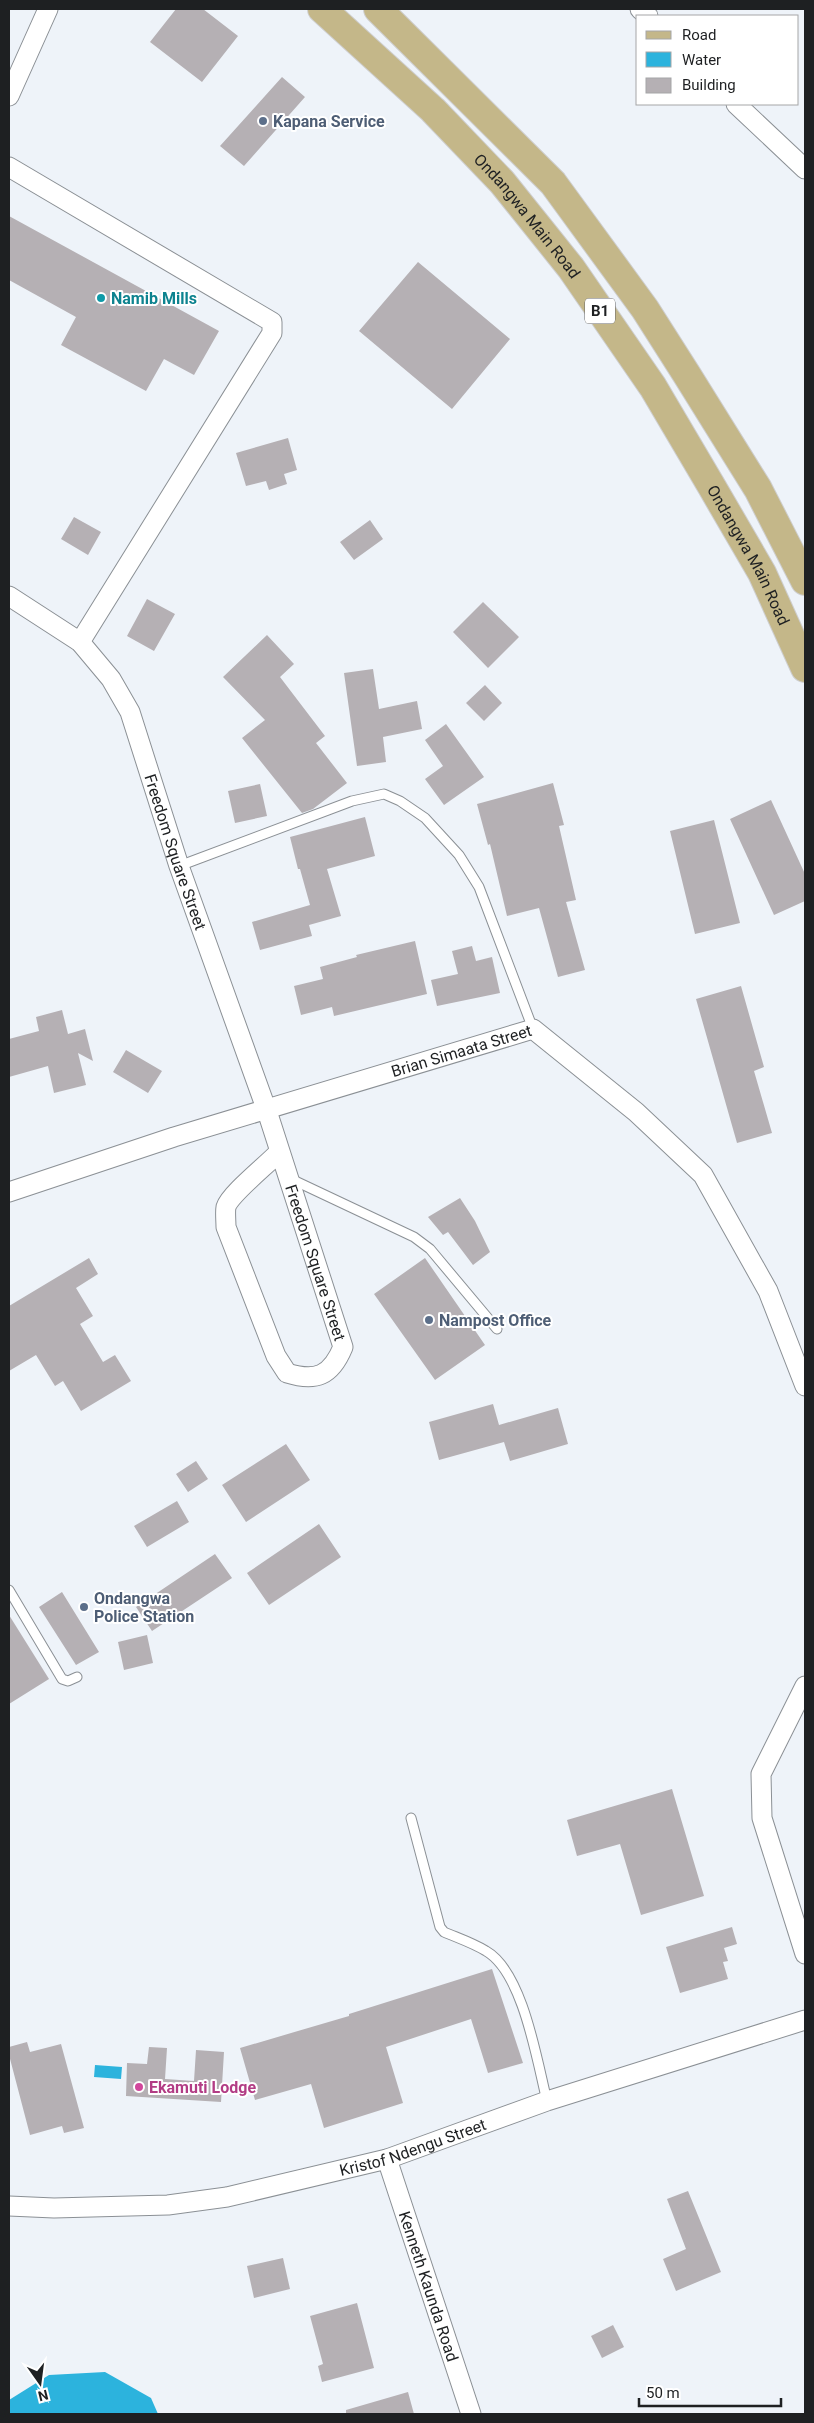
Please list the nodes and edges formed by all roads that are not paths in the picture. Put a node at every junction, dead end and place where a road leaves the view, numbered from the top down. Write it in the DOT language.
graph roads {
  1 [pos="48,9"];
  2 [pos="322,9"];
  3 [pos="378,9"];
  4 [pos="408,37"];
  5 [pos="384,64"];
  6 [pos="9,96"];
  7 [pos="737,105"];
  8 [pos="9,167"];
  9 [pos="805,169"];
  10 [pos="805,581"];
  11 [pos="9,596"];
  12 [pos="80,642"];
  13 [pos="805,668"];
  14 [pos="179,866"];
  15 [pos="533,1029"];
  16 [pos="267,1111"];
  17 [pos="279,1152"];
  18 [pos="288,1178"];
  19 [pos="9,1192"];
  20 [pos="497,1329"];
  21 [pos="805,1386"];
  22 [pos="9,1590"];
  23 [pos="77,1677"];
  24 [pos="805,1686"];
  25 [pos="411,1818"];
  26 [pos="805,1954"];
  27 [pos="805,2020"];
  28 [pos="547,2100"];
  29 [pos="387,2159"];
  30 [pos="9,2206"];
  31 [pos="471,2414"];
  1 -- 6 [label="street"];
  2 -- 5 [label="main road, Ondangwa Main Road / B1"];
  3 -- 4 [label="main road, B1"];
  4 -- 5 [label="main road"];
  4 -- 10 [label="main road, B1"];
  5 -- 13 [label="main road, Ondangwa Main Road / B1"];
  7 -- 9 [label="street"];
  8 -- 12 [label="street"];
  11 -- 12 [label="street, Freedom Square Street"];
  12 -- 14 [label="street, Freedom Square Street"];
  14 -- 15 [label="lane"];
  14 -- 16 [label="street, Freedom Square Street"];
  15 -- 16 [label="street, Brian Simaata Street"];
  15 -- 21 [label="street, Brian Simaata Street"];
  16 -- 17 [label="street, Freedom Square Street"];
  16 -- 19 [label="street, Brian Simaata Street"];
  17 -- 18 [label="street, Freedom Square Street"];
  17 -- 18 [label="street, Freedom Square Street"];
  18 -- 20 [label="lane"];
  22 -- 23 [label="lane"];
  24 -- 26 [label="street"];
  25 -- 28 [label="lane"];
  27 -- 28 [label="street, Kristof Ndengu Street"];
  28 -- 29 [label="street, Kristof Ndengu Street"];
  29 -- 30 [label="street, Kristof Ndengu Street"];
  29 -- 31 [label="street, Kenneth Kaunda Road"];
}
